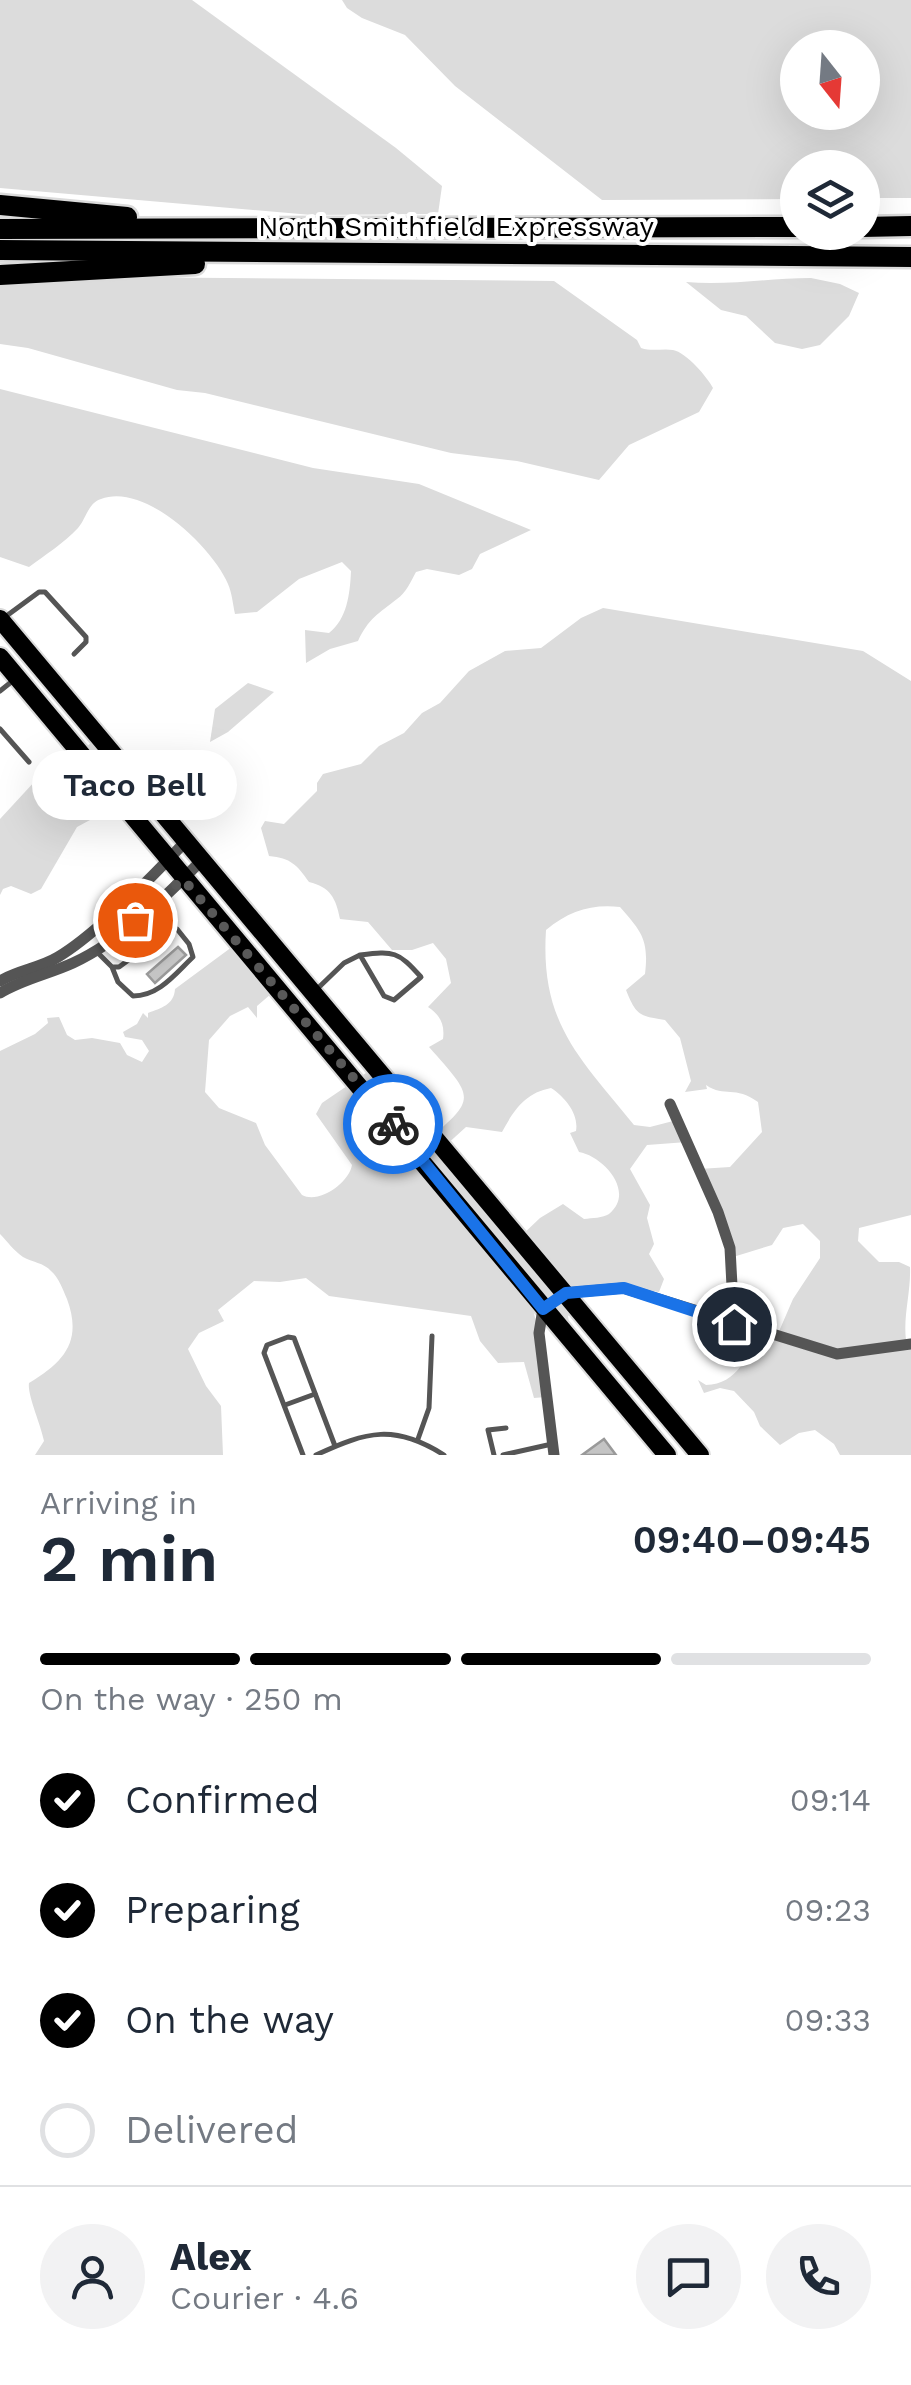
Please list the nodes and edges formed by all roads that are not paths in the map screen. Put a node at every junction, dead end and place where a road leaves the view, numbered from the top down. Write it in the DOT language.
graph roads {
  1 [pos="0,205"];
  2 [pos="911,226"];
  3 [pos="780,227"];
  4 [pos="880,227"];
  5 [pos="0,229"];
  6 [pos="273,230"];
  7 [pos="0,250"];
  8 [pos="286,252"];
  9 [pos="911,256"];
  10 [pos="0,275"];
  11 [pos="0,620"];
  12 [pos="74,654"];
  13 [pos="0,658"];
  14 [pos="17,678"];
  15 [pos="0,691"];
  16 [pos="0,729"];
  17 [pos="29,762"];
  18 [pos="185,842"];
  19 [pos="168,860"];
  20 [pos="202,860"];
  21 [pos="183,879"];
  22 [pos="84,938"];
  23 [pos="95,950"];
  24 [pos="360,955"];
  25 [pos="112,967"];
  26 [pos="0,980"];
  27 [pos="0,992"];
  28 [pos="314,992"];
  29 [pos="670,1104"];
  30 [pos="566,1293"];
  31 [pos="543,1309"];
  32 [pos="734,1324"];
  33 [pos="432,1336"];
  34 [pos="911,1344"];
  35 [pos="315,1394"];
  36 [pos="284,1406"];
  37 [pos="506,1428"];
  38 [pos="418,1438"];
  39 [pos="335,1446"];
  40 [pos="553,1449"];
  41 [pos="303,1455"];
  42 [pos="316,1455"];
  43 [pos="444,1455"];
  44 [pos="494,1455"];
  45 [pos="503,1455"];
  46 [pos="667,1455"];
  47 [pos="700,1455"];
  1 -- 6 [label="highway"];
  2 -- 4 [label="highway"];
  3 -- 6 [label="highway, North Smithfield Expressway"];
  5 -- 6 [label="highway, North Smithfield Expressway"];
  7 -- 8 [label="highway, North Smithfield Expressway"];
  8 -- 9 [label="highway, North Smithfield Expressway"];
  8 -- 10 [label="highway"];
  11 -- 12 [label="lane"];
  11 -- 18 [label="main road"];
  13 -- 14 [label="main road"];
  14 -- 15 [label="lane"];
  14 -- 19 [label="main road"];
  16 -- 17 [label="lane"];
  18 -- 19 [label="street"];
  18 -- 20 [label="main road"];
  19 -- 21 [label="main road"];
  19 -- 22 [label="street"];
  20 -- 21 [label="street"];
  20 -- 28 [label="main road"];
  21 -- 23 [label="street"];
  21 -- 31 [label="main road"];
  22 -- 23 [label="street"];
  22 -- 26 [label="street"];
  23 -- 25 [label="lane"];
  23 -- 27 [label="street"];
  24 -- 24 [label="lane"];
  24 -- 28 [label="lane"];
  25 -- 25 [label="lane"];
  28 -- 30 [label="main road"];
  29 -- 32 [label="street"];
  30 -- 31 [label="street"];
  30 -- 32 [label="street"];
  30 -- 47 [label="main road"];
  31 -- 40 [label="street"];
  31 -- 46 [label="main road"];
  32 -- 34 [label="street"];
  33 -- 38 [label="lane"];
  35 -- 36 [label="lane"];
  35 -- 36 [label="lane"];
  35 -- 39 [label="lane"];
  36 -- 41 [label="lane"];
  37 -- 44 [label="lane"];
  38 -- 39 [label="lane"];
  38 -- 43 [label="lane"];
  39 -- 42 [label="lane"];
  40 -- 45 [label="lane"];
}
